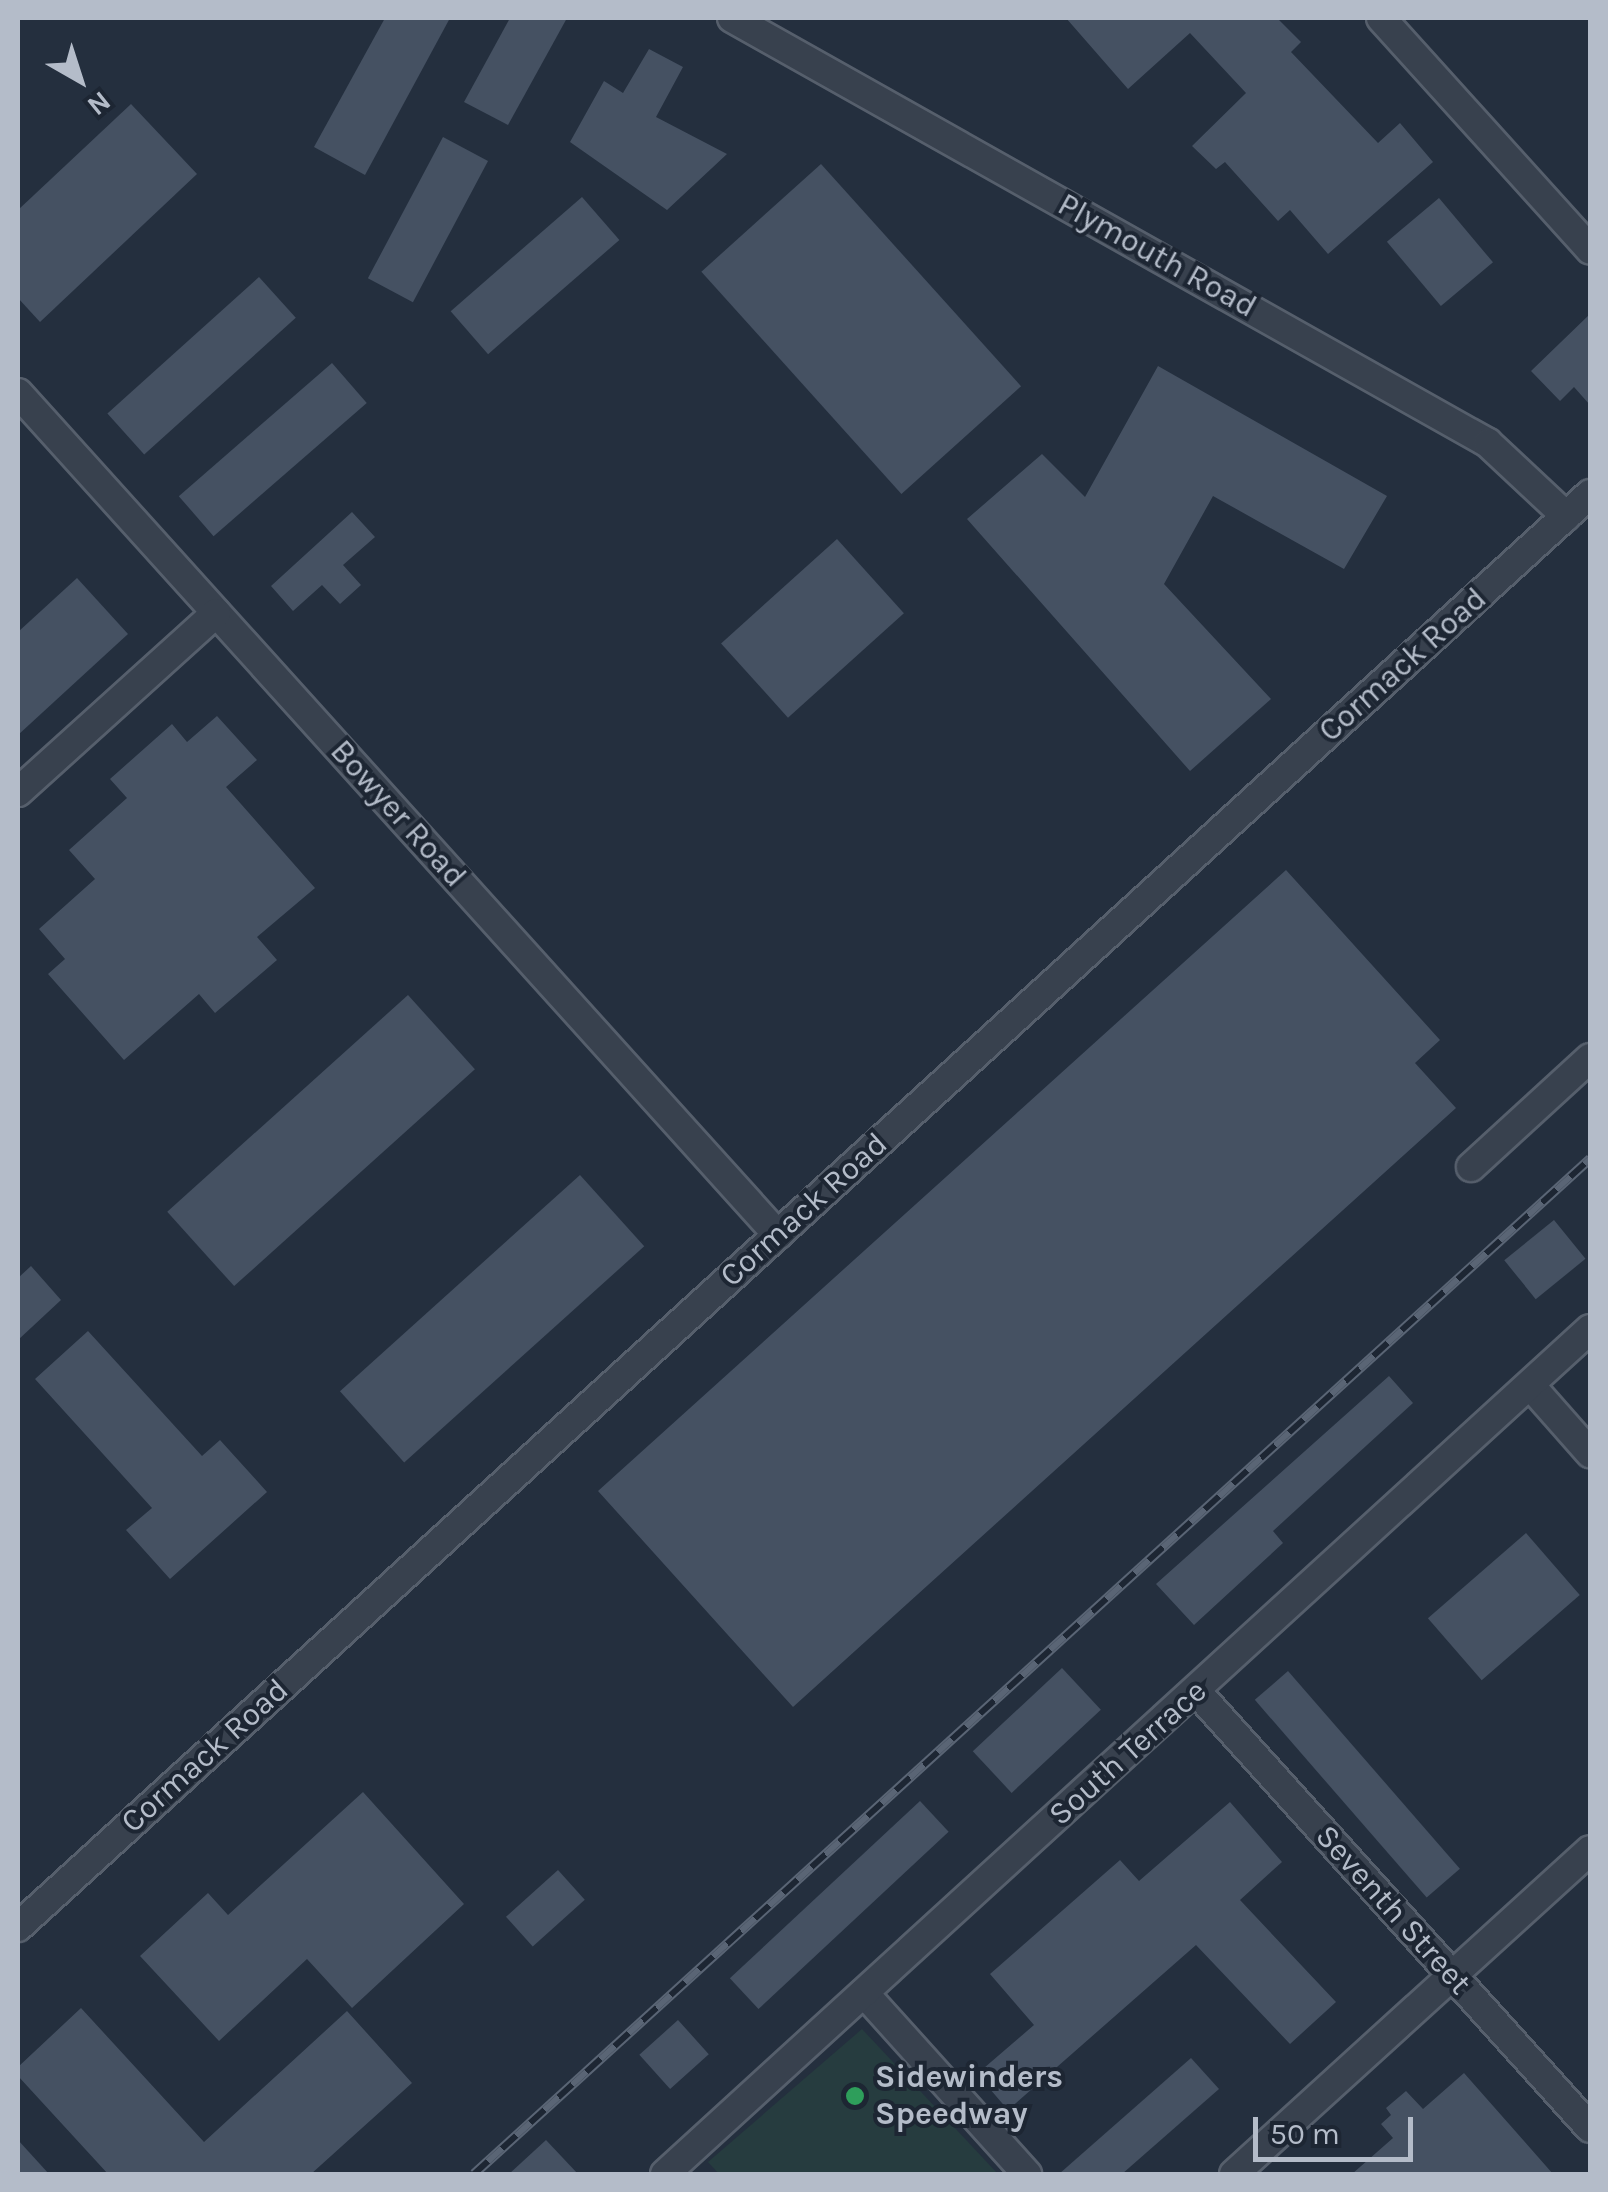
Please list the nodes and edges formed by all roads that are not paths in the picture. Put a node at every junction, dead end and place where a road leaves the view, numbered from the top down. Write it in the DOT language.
graph roads {
  1 [pos="732,18"];
  2 [pos="1381,18"];
  3 [pos="1590,249"];
  4 [pos="18,394"];
  5 [pos="1590,494"];
  6 [pos="1566,516"];
  7 [pos="216,613"];
  8 [pos="18,792"];
  9 [pos="1590,1058"];
  10 [pos="1470,1167"];
  11 [pos="778,1234"];
  12 [pos="1590,1329"];
  13 [pos="1530,1385"];
  14 [pos="1590,1453"];
  15 [pos="1196,1692"];
  16 [pos="1590,1850"];
  17 [pos="18,1926"];
  18 [pos="1453,1976"];
  19 [pos="864,1993"];
  20 [pos="1590,2128"];
  21 [pos="675,2171"];
  22 [pos="1026,2174"];
  23 [pos="1234,2174"];
  1 -- 6 [label="street, Plymouth Road"];
  2 -- 3 [label="street"];
  4 -- 7 [label="street, Bowyer Road"];
  5 -- 6 [label="street, Cormack Road"];
  6 -- 11 [label="street, Cormack Road"];
  7 -- 8 [label="street"];
  7 -- 11 [label="street, Bowyer Road"];
  9 -- 10 [label="street"];
  11 -- 17 [label="street, Cormack Road"];
  12 -- 13 [label="street, South Terrace"];
  13 -- 14 [label="street"];
  13 -- 15 [label="street, South Terrace"];
  15 -- 18 [label="street, Seventh Street"];
  15 -- 19 [label="street, South Terrace"];
  16 -- 18 [label="street"];
  18 -- 20 [label="street, Seventh Street"];
  18 -- 23 [label="street"];
  19 -- 21 [label="street, South Terrace"];
  19 -- 22 [label="street"];
}
